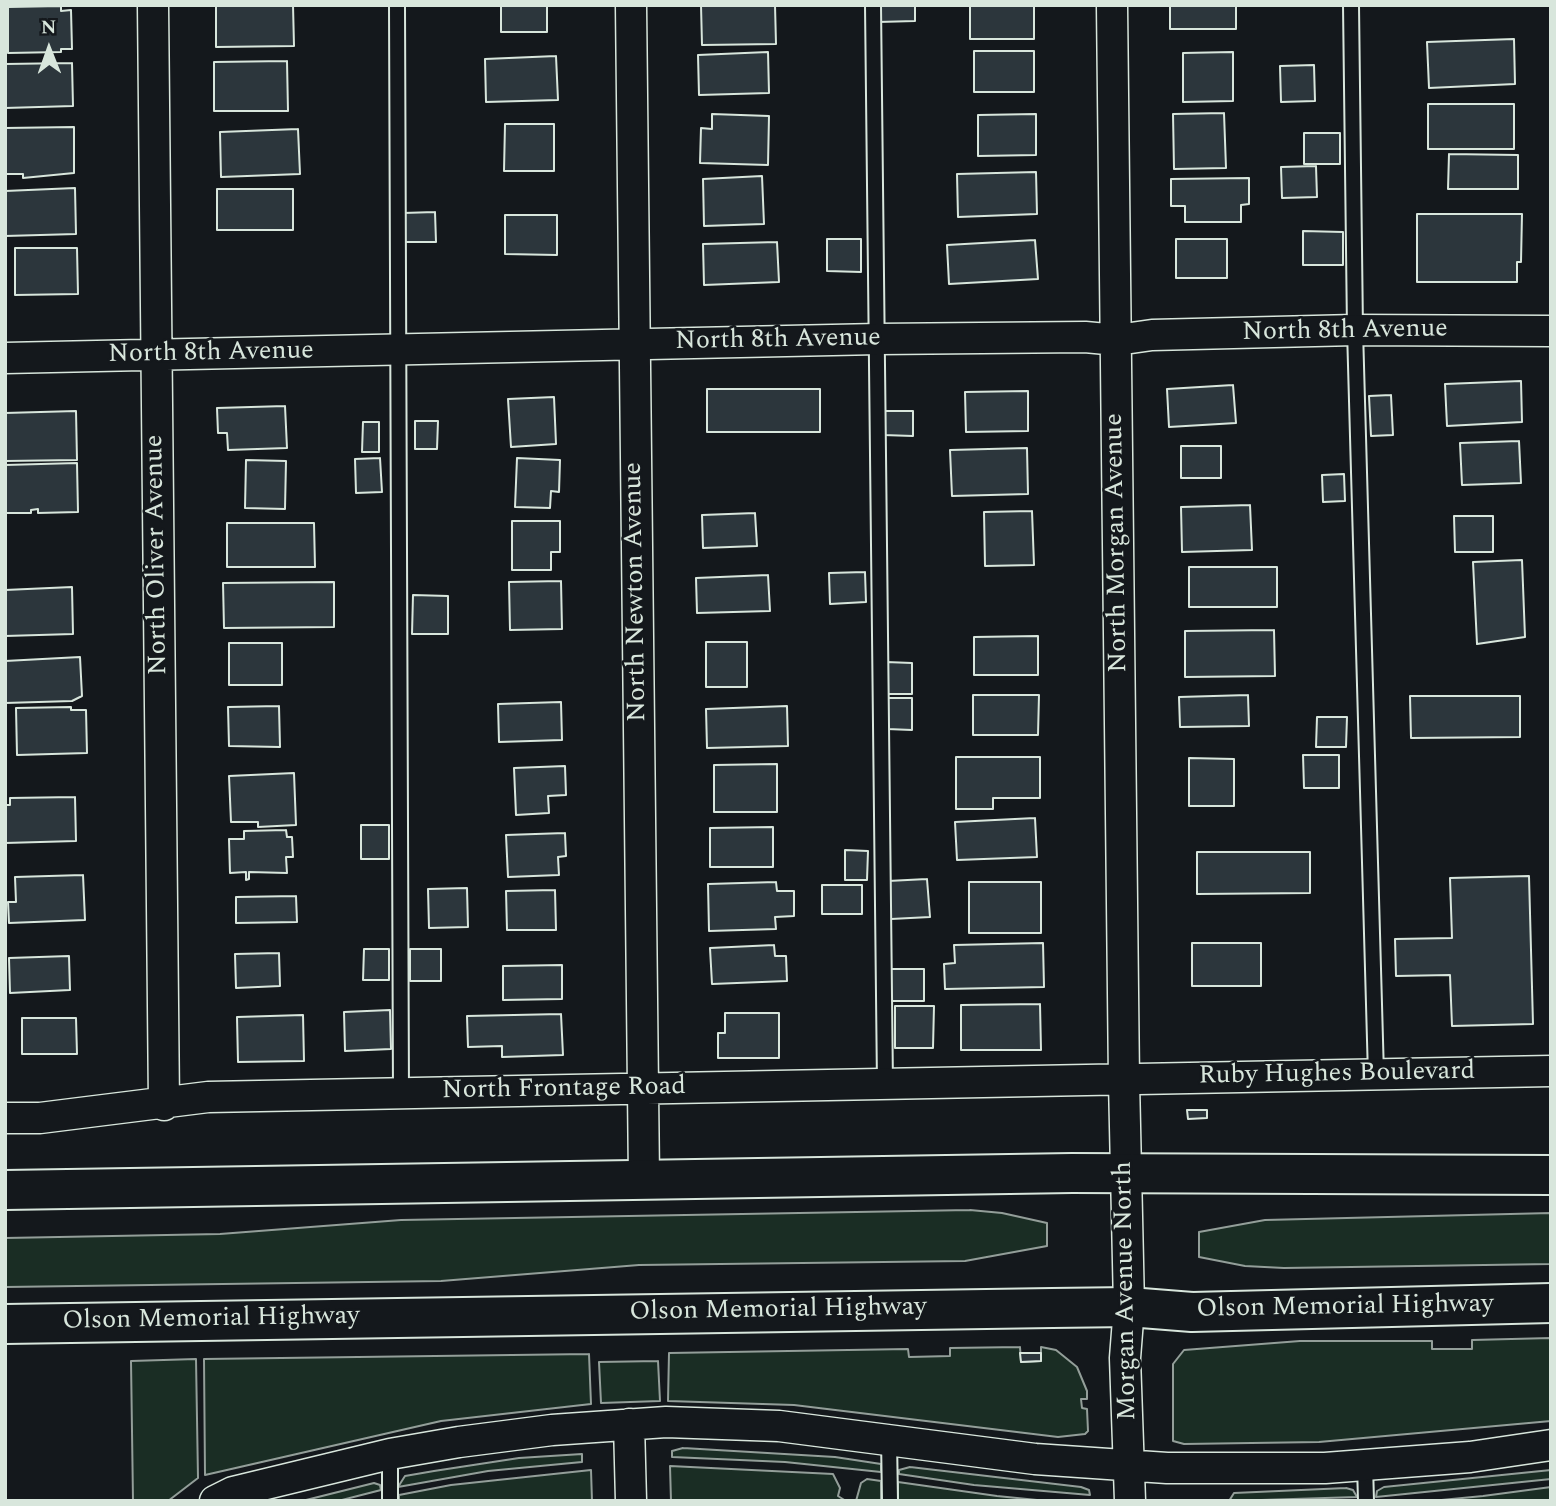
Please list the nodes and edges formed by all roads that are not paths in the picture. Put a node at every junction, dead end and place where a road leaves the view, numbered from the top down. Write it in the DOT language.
graph roads {
  1 [pos="153,5"];
  2 [pos="397,5"];
  3 [pos="631,5"];
  4 [pos="873,5"];
  5 [pos="1112,5"];
  6 [pos="1351,5"];
  7 [pos="1355,330"];
  8 [pos="1551,331"];
  9 [pos="878,339"];
  10 [pos="1116,340"];
  11 [pos="635,344"];
  12 [pos="400,351"];
  13 [pos="156,357"];
  14 [pos="5,358"];
  15 [pos="1551,1071"];
  16 [pos="1376,1075"];
  17 [pos="1124,1081"];
  18 [pos="884,1085"];
  19 [pos="642,1089"];
  20 [pos="401,1093"];
  21 [pos="164,1105"];
  22 [pos="5,1118"];
  23 [pos="1125,1174"];
  24 [pos="1551,1175"];
  25 [pos="644,1180"];
  26 [pos="5,1190"];
  27 [pos="1551,1303"];
  28 [pos="1129,1307"];
  29 [pos="5,1324"];
  30 [pos="629,1424"];
  31 [pos="889,1438"];
  32 [pos="1551,1445"];
  33 [pos="390,1454"];
  34 [pos="1129,1465"];
  35 [pos="1365,1465"];
  36 [pos="215,1501"];
  37 [pos="390,1501"];
  38 [pos="631,1501"];
  39 [pos="890,1501"];
  40 [pos="1130,1501"];
  41 [pos="1366,1501"];
  1 -- 13 [label="street, North Oliver Avenue"];
  2 -- 12 [label="lane"];
  3 -- 11 [label="street, North Newton Avenue"];
  4 -- 9 [label="lane"];
  5 -- 10 [label="street, North Morgan Avenue"];
  6 -- 7 [label="lane"];
  7 -- 8 [label="street, North 8th Avenue"];
  7 -- 10 [label="street, North 8th Avenue"];
  7 -- 16 [label="lane"];
  9 -- 10 [label="street, North 8th Avenue"];
  9 -- 11 [label="street, North 8th Avenue"];
  9 -- 18 [label="lane"];
  10 -- 17 [label="street, North Morgan Avenue"];
  11 -- 12 [label="street, North 8th Avenue"];
  11 -- 19 [label="street, North Newton Avenue"];
  12 -- 13 [label="street, North 8th Avenue"];
  12 -- 20 [label="lane"];
  13 -- 14 [label="street, North 8th Avenue"];
  13 -- 21 [label="street, North Oliver Avenue"];
  15 -- 16 [label="street, Ruby Hughes Boulevard"];
  16 -- 17 [label="street, Ruby Hughes Boulevard"];
  17 -- 18 [label="street, North Frontage Road"];
  17 -- 23 [label="street, Morgan Avenue North"];
  18 -- 19 [label="street, North Frontage Road"];
  19 -- 20 [label="street, North Frontage Road"];
  19 -- 25 [label="street, North Newton Avenue"];
  20 -- 21 [label="street, North Frontage Road"];
  21 -- 22 [label="street, North Frontage Road"];
  23 -- 24 [label="main road"];
  23 -- 25 [label="main road"];
  23 -- 28 [label="street, Morgan Avenue North"];
  25 -- 26 [label="main road"];
  27 -- 28 [label="main road, Olson Memorial Highway"];
  28 -- 29 [label="main road, Olson Memorial Highway"];
  28 -- 34 [label="street, Morgan Avenue North"];
  30 -- 31 [label="street"];
  30 -- 33 [label="street"];
  30 -- 38 [label="street"];
  31 -- 34 [label="street"];
  31 -- 39 [label="lane"];
  32 -- 35 [label="street"];
  33 -- 36 [label="street"];
  33 -- 37 [label="lane"];
  34 -- 35 [label="street"];
  34 -- 40 [label="street, Morgan Avenue North"];
  35 -- 41 [label="lane"];
}
